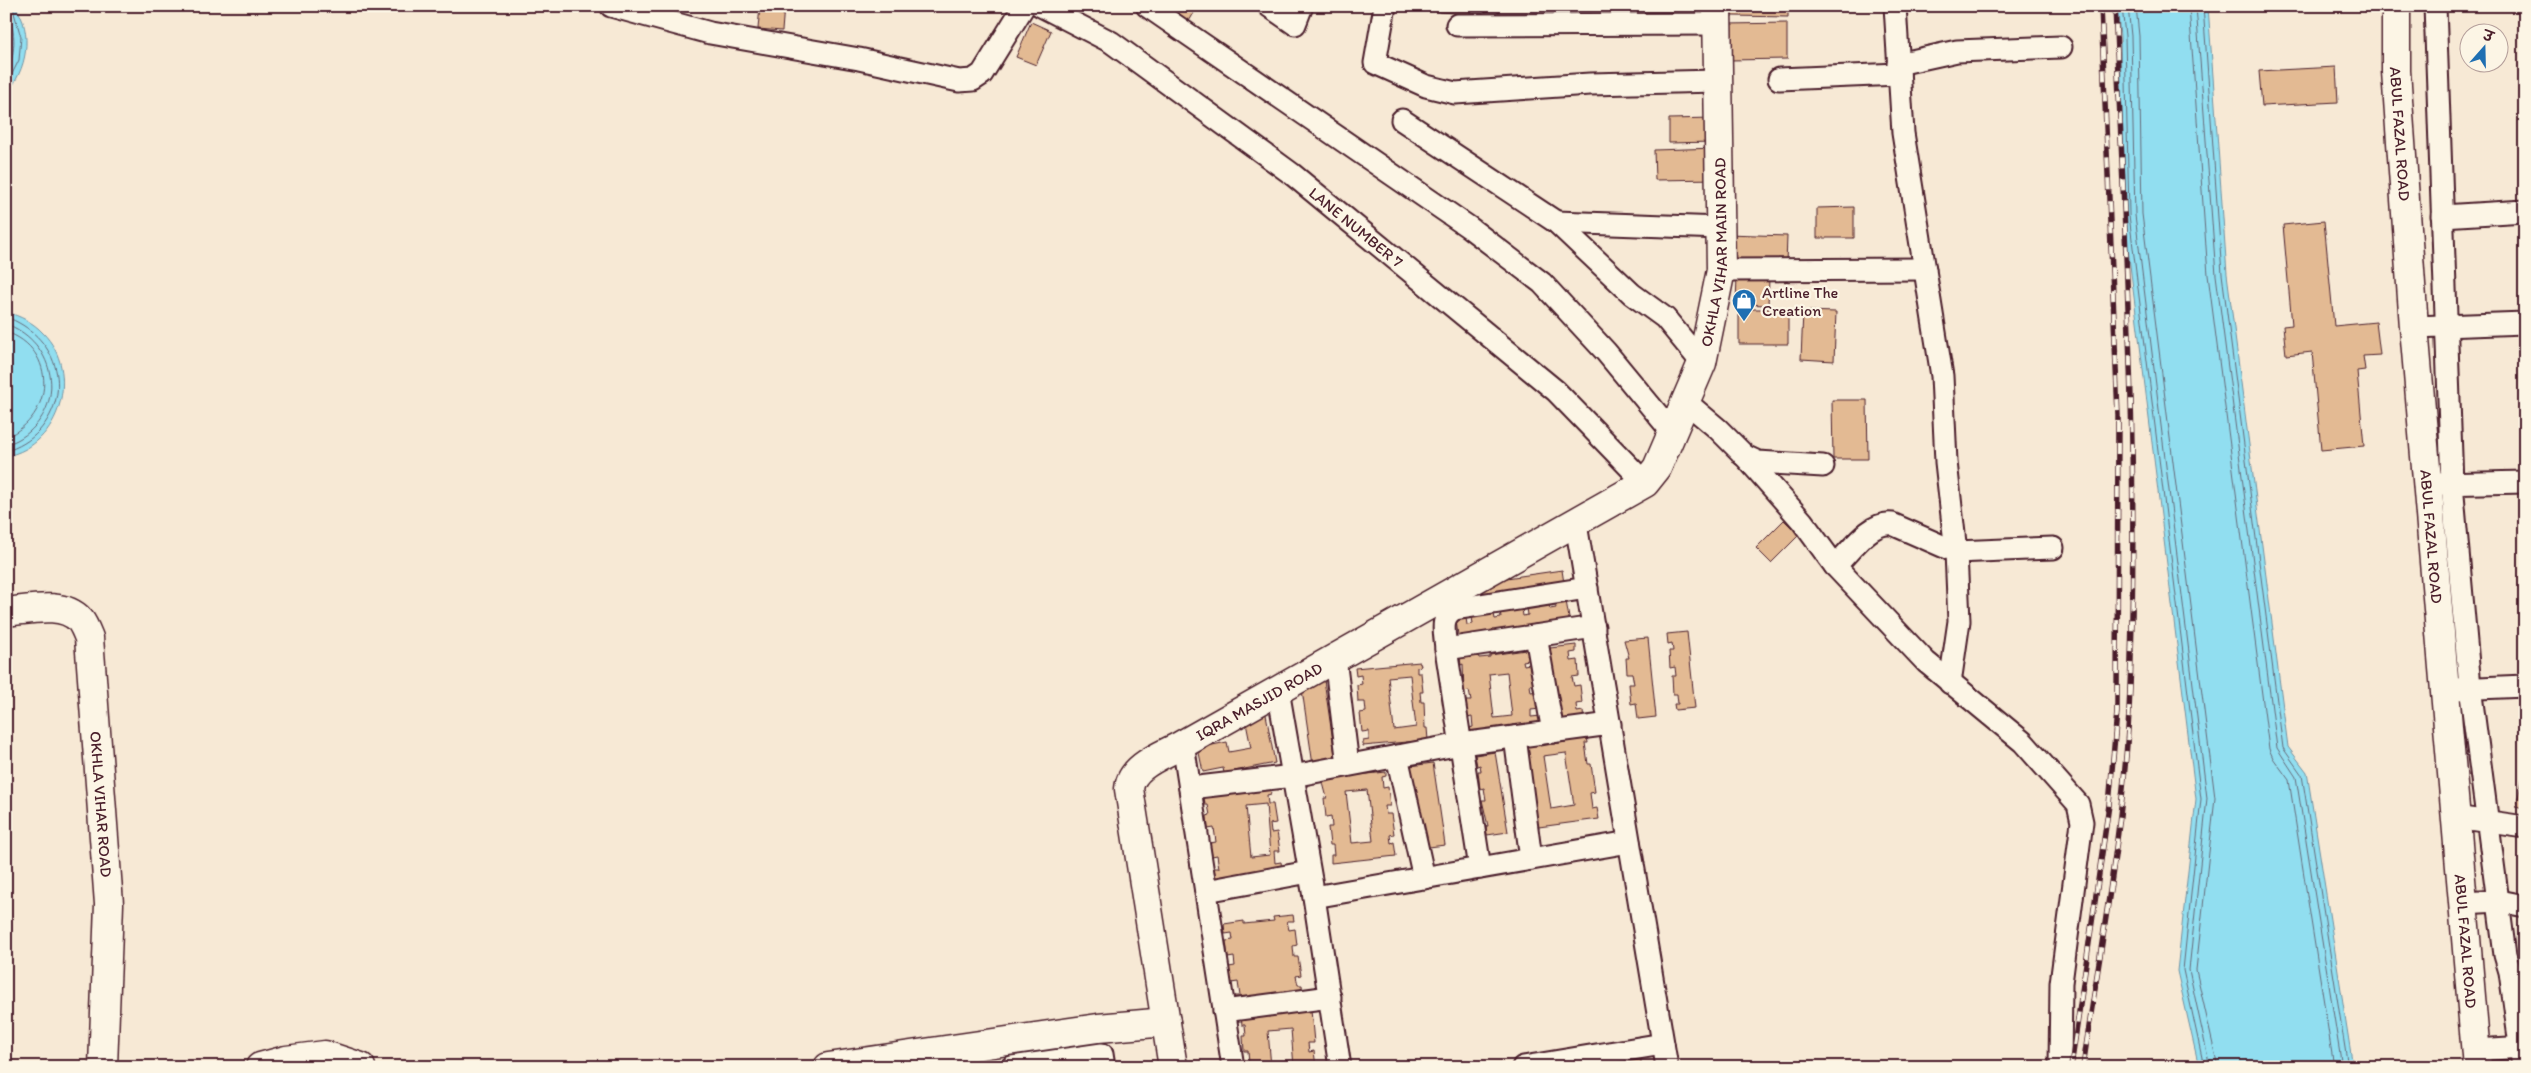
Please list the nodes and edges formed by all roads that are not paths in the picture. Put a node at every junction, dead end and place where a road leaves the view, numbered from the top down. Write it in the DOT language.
graph roads {
  1 [pos="611,6"];
  2 [pos="1024,6"];
  3 [pos="1041,6"];
  4 [pos="1147,6"];
  5 [pos="1269,6"];
  6 [pos="1302,6"];
  7 [pos="1385,6"];
  8 [pos="1895,6"];
  9 [pos="2396,6"];
  10 [pos="2435,6"];
  11 [pos="1718,15"];
  12 [pos="1457,25"];
  13 [pos="2061,47"];
  14 [pos="1898,69"];
  15 [pos="1779,79"];
  16 [pos="1717,81"];
  17 [pos="1402,120"];
  18 [pos="2525,212"];
  19 [pos="2442,216"];
  20 [pos="1556,222"];
  21 [pos="1721,228"];
  22 [pos="1925,269"];
  23 [pos="1721,270"];
  24 [pos="2525,323"];
  25 [pos="2446,325"];
  26 [pos="2414,327"];
  27 [pos="1702,363"];
  28 [pos="1686,402"];
  29 [pos="1672,432"];
  30 [pos="1742,454"];
  31 [pos="1823,466"];
  32 [pos="2525,482"];
  33 [pos="1645,483"];
  34 [pos="2439,484"];
  35 [pos="1576,524"];
  36 [pos="2053,548"];
  37 [pos="1956,552"];
  38 [pos="1836,566"];
  39 [pos="1587,588"];
  40 [pos="6,612"];
  41 [pos="1594,627"];
  42 [pos="1536,636"];
  43 [pos="1446,648"];
  44 [pos="1335,658"];
  45 [pos="1950,683"];
  46 [pos="2525,686"];
  47 [pos="2457,689"];
  48 [pos="1278,690"];
  49 [pos="1610,724"];
  50 [pos="1553,732"];
  51 [pos="1515,737"];
  52 [pos="1183,744"];
  53 [pos="1461,744"];
  54 [pos="1397,756"];
  55 [pos="1348,765"];
  56 [pos="1293,776"];
  57 [pos="1190,788"];
  58 [pos="2456,817"];
  59 [pos="2487,822"];
  60 [pos="2525,828"];
  61 [pos="1629,842"];
  62 [pos="1530,859"];
  63 [pos="1480,868"];
  64 [pos="1309,872"];
  65 [pos="1424,878"];
  66 [pos="1206,891"];
  67 [pos="1314,897"];
  68 [pos="2499,901"];
  69 [pos="2463,903"];
  70 [pos="2525,906"];
  71 [pos="2517,973"];
  72 [pos="1330,996"];
  73 [pos="1224,1011"];
  74 [pos="1166,1022"];
  75 [pos="1663,1044"];
  76 [pos="2523,1053"];
  77 [pos="2476,1058"];
  78 [pos="1563,1064"];
  79 [pos="104,1067"];
  80 [pos="260,1067"];
  81 [pos="362,1067"];
  82 [pos="828,1067"];
  83 [pos="1012,1067"];
  84 [pos="1104,1067"];
  85 [pos="1174,1067"];
  86 [pos="1234,1067"];
  87 [pos="1340,1067"];
  88 [pos="1523,1067"];
  89 [pos="1667,1067"];
  90 [pos="2060,1067"];
  1 -- 2 [label="street"];
  3 -- 33 [label="street, LANE NUMBER 7"];
  4 -- 29 [label="street"];
  5 -- 6 [label="street"];
  7 -- 16 [label="street"];
  8 -- 14 [label="street"];
  9 -- 26 [label="street, ABUL FAZAL ROAD"];
  10 -- 19 [label="street"];
  11 -- 12 [label="street"];
  11 -- 16 [label="street, OKHLA VIHAR MAIN ROAD"];
  13 -- 14 [label="street"];
  14 -- 15 [label="street"];
  14 -- 22 [label="street"];
  16 -- 21 [label="street, OKHLA VIHAR MAIN ROAD"];
  17 -- 20 [label="street"];
  18 -- 19 [label="street"];
  19 -- 25 [label="street"];
  20 -- 21 [label="street"];
  20 -- 27 [label="street"];
  21 -- 23 [label="street, OKHLA VIHAR MAIN ROAD"];
  22 -- 23 [label="street"];
  22 -- 37 [label="street"];
  23 -- 27 [label="street, OKHLA VIHAR MAIN ROAD"];
  24 -- 25 [label="street"];
  25 -- 26 [label="street"];
  25 -- 34 [label="street"];
  26 -- 34 [label="street, ABUL FAZAL ROAD"];
  27 -- 28 [label="street, OKHLA VIHAR MAIN ROAD"];
  28 -- 29 [label="street, OKHLA VIHAR MAIN ROAD"];
  28 -- 30 [label="street"];
  29 -- 33 [label="street, OKHLA VIHAR MAIN ROAD"];
  30 -- 31 [label="street"];
  30 -- 38 [label="street"];
  32 -- 34 [label="street"];
  33 -- 35 [label="street, IQRA MASJID ROAD"];
  34 -- 47 [label="street, ABUL FAZAL ROAD"];
  35 -- 39 [label="street"];
  35 -- 44 [label="street, IQRA MASJID ROAD"];
  36 -- 37 [label="street"];
  37 -- 38 [label="street"];
  37 -- 45 [label="street"];
  38 -- 45 [label="street"];
  39 -- 41 [label="street"];
  39 -- 43 [label="street"];
  40 -- 79 [label="street, OKHLA VIHAR ROAD"];
  41 -- 42 [label="street"];
  41 -- 49 [label="street"];
  42 -- 43 [label="street"];
  42 -- 50 [label="street"];
  43 -- 53 [label="street"];
  44 -- 48 [label="street, IQRA MASJID ROAD"];
  44 -- 55 [label="street"];
  45 -- 90 [label="street"];
  46 -- 47 [label="street"];
  47 -- 58 [label="street, ABUL FAZAL ROAD"];
  47 -- 59 [label="street"];
  48 -- 52 [label="street, IQRA MASJID ROAD"];
  48 -- 56 [label="street"];
  49 -- 50 [label="street"];
  49 -- 61 [label="street"];
  50 -- 51 [label="street"];
  51 -- 53 [label="street"];
  51 -- 62 [label="street"];
  52 -- 57 [label="street"];
  52 -- 74 [label="street, IQRA MASJID ROAD"];
  53 -- 54 [label="street"];
  53 -- 63 [label="street"];
  54 -- 55 [label="street"];
  54 -- 65 [label="street"];
  55 -- 56 [label="street"];
  56 -- 57 [label="street"];
  56 -- 64 [label="street"];
  57 -- 66 [label="street"];
  58 -- 59 [label="street"];
  58 -- 69 [label="street, ABUL FAZAL ROAD"];
  59 -- 60 [label="street"];
  59 -- 68 [label="street"];
  61 -- 62 [label="street"];
  61 -- 75 [label="street"];
  62 -- 63 [label="street"];
  63 -- 65 [label="street"];
  64 -- 66 [label="street"];
  64 -- 67 [label="street"];
  65 -- 67 [label="street"];
  66 -- 73 [label="street"];
  67 -- 72 [label="street"];
  68 -- 69 [label="street"];
  68 -- 70 [label="street"];
  68 -- 71 [label="street"];
  69 -- 77 [label="street, ABUL FAZAL ROAD"];
  71 -- 76 [label="street"];
  72 -- 73 [label="street"];
  72 -- 87 [label="street"];
  73 -- 86 [label="street"];
  74 -- 82 [label="street"];
  74 -- 85 [label="street, IQRA MASJID ROAD"];
  75 -- 78 [label="street"];
  75 -- 89 [label="street"];
  76 -- 77 [label="street"];
  78 -- 88 [label="street"];
  80 -- 81 [label="street"];
  83 -- 84 [label="street"];
}
